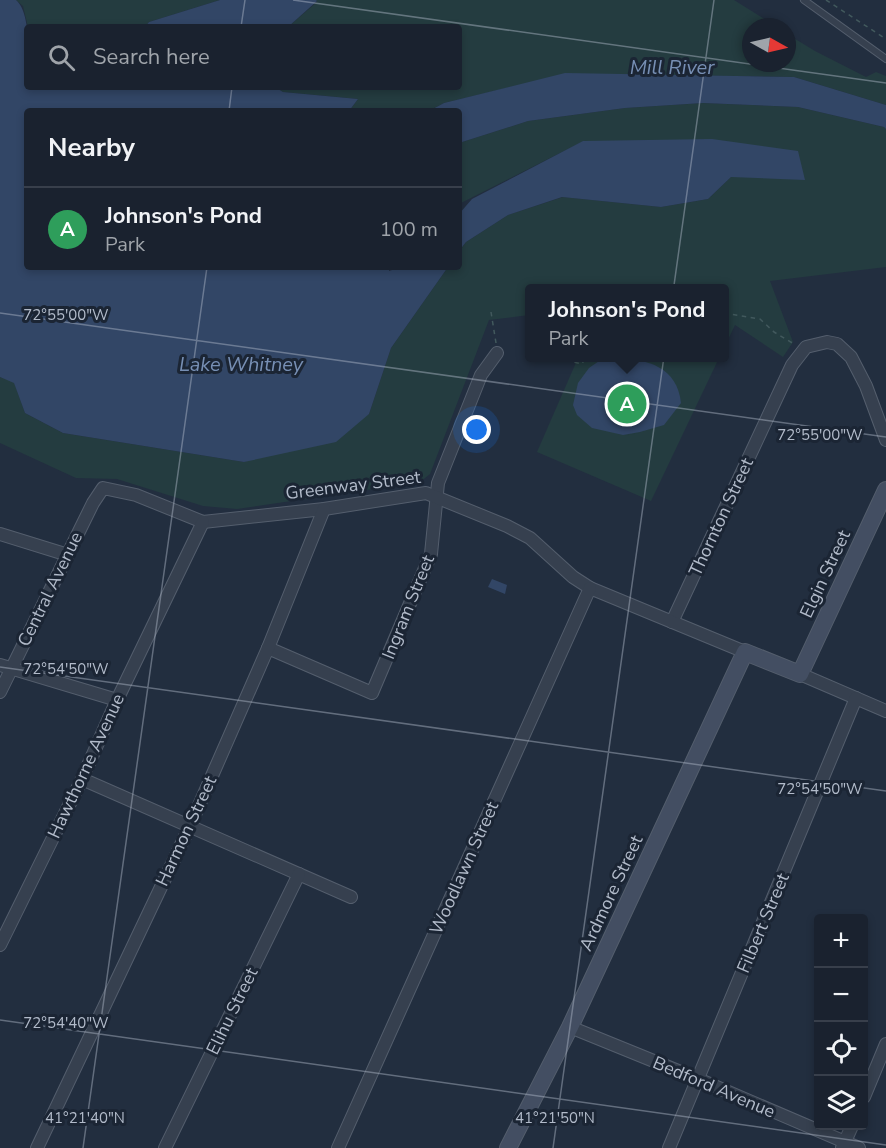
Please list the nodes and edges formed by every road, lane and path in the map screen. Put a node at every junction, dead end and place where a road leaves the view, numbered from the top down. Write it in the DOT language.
graph roads {
  1 [pos="804,0"];
  2 [pos="826,0"];
  3 [pos="886,39"];
  4 [pos="886,59"];
  5 [pos="491,312"];
  6 [pos="729,314"];
  7 [pos="794,345"];
  8 [pos="497,353"];
  9 [pos="886,440"];
  10 [pos="103,488"];
  11 [pos="886,490"];
  12 [pos="436,496"];
  13 [pos="324,509"];
  14 [pos="203,522"];
  15 [pos="0,534"];
  16 [pos="68,555"];
  17 [pos="590,588"];
  18 [pos="672,622"];
  19 [pos="268,648"];
  20 [pos="745,652"];
  21 [pos="6,667"];
  22 [pos="800,674"];
  23 [pos="0,692"];
  24 [pos="856,698"];
  25 [pos="117,700"];
  26 [pos="886,711"];
  27 [pos="82,780"];
  28 [pos="190,826"];
  29 [pos="298,874"];
  30 [pos="351,897"];
  31 [pos="0,945"];
  32 [pos="570,1027"];
  33 [pos="886,1044"];
  34 [pos="698,1079"];
  35 [pos="868,1087"];
  36 [pos="850,1130"];
  37 [pos="843,1145"];
  38 [pos="37,1148"];
  39 [pos="165,1148"];
  40 [pos="338,1148"];
  41 [pos="508,1148"];
  42 [pos="669,1148"];
  43 [pos="859,1148"];
  1 -- 4 [label="lane"];
  2 -- 3 [label="path"];
  5 -- 8 [label="path"];
  6 -- 7 [label="path"];
  8 -- 12 [label="street, Ingram Street"];
  9 -- 18 [label="street, Thornton Street"];
  10 -- 14 [label="street, Greenway Street"];
  10 -- 16 [label="street, Central Avenue"];
  11 -- 22 [label="main road, Elgin Street"];
  12 -- 13 [label="street, Greenway Street"];
  12 -- 17 [label="street, Greenway Street"];
  12 -- 19 [label="street, Ingram Street"];
  13 -- 14 [label="street, Greenway Street"];
  13 -- 19 [label="street, Harmon Street"];
  14 -- 25 [label="street, Hawthorne Avenue"];
  15 -- 16 [label="street"];
  16 -- 21 [label="street, Central Avenue"];
  17 -- 18 [label="street, Greenway Street"];
  17 -- 40 [label="street, Woodlawn Street"];
  18 -- 20 [label="street, Greenway Street"];
  19 -- 28 [label="street, Harmon Street"];
  20 -- 22 [label="main road, Greenway Street"];
  20 -- 32 [label="main road, Ardmore Street"];
  21 -- 23 [label="street, Central Avenue"];
  21 -- 25 [label="street"];
  22 -- 24 [label="street, Greenway Street"];
  24 -- 26 [label="street, Greenway Street"];
  24 -- 34 [label="street, Filbert Street"];
  25 -- 27 [label="street, Hawthorne Avenue"];
  27 -- 28 [label="street"];
  27 -- 31 [label="street, Hawthorne Avenue"];
  28 -- 29 [label="street"];
  28 -- 38 [label="street, Harmon Street"];
  29 -- 30 [label="street"];
  29 -- 39 [label="street, Elihu Street"];
  32 -- 34 [label="street, Bedford Avenue"];
  32 -- 41 [label="main road, Ardmore Street"];
  33 -- 35 [label="street"];
  34 -- 37 [label="street, Bedford Avenue"];
  34 -- 42 [label="street, Filbert Street"];
  36 -- 37 [label="street"];
  37 -- 43 [label="street, Bedford Avenue"];
}
